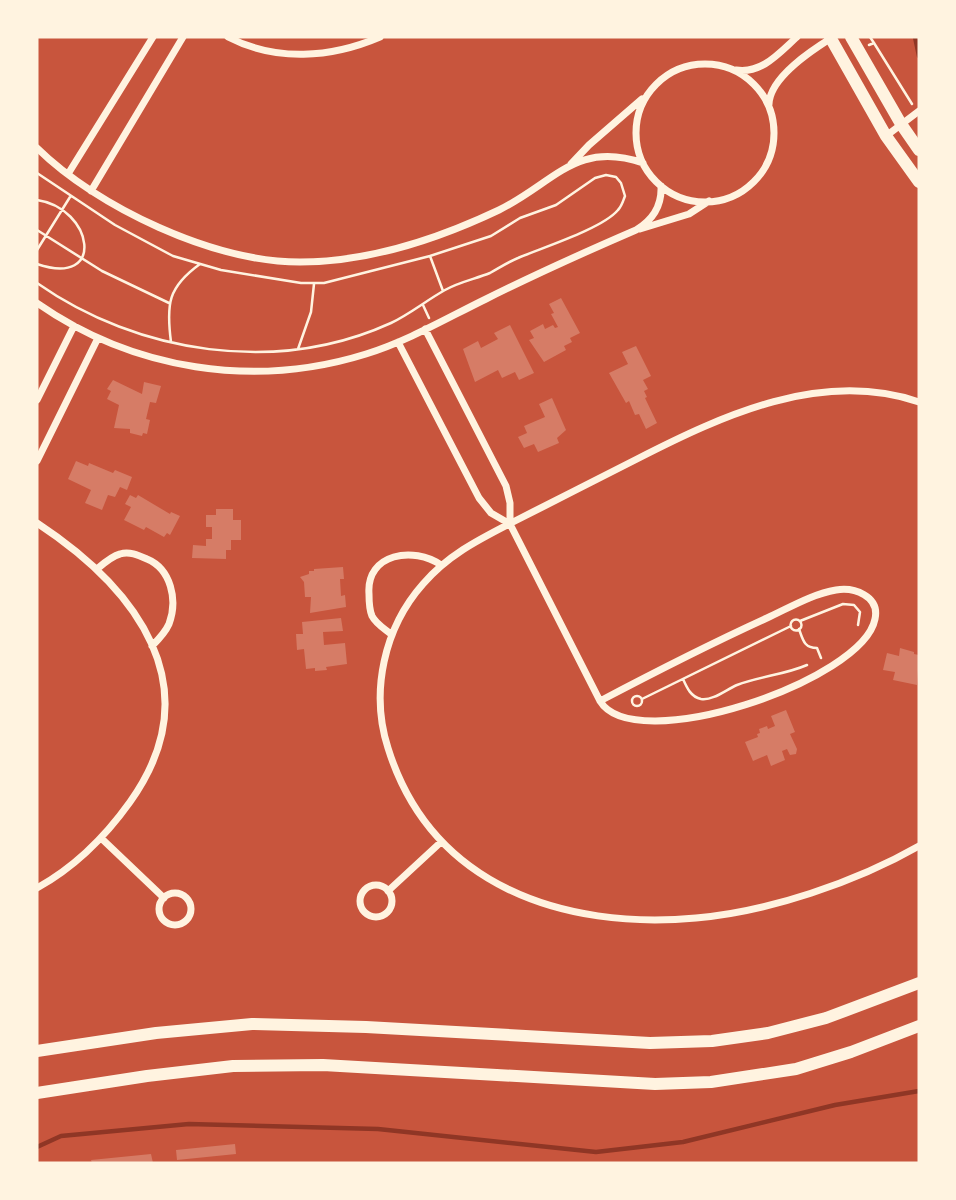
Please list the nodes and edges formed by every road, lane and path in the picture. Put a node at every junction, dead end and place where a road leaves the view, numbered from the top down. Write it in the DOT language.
graph roads {
  1 [pos="153,37"];
  2 [pos="184,37"];
  3 [pos="228,37"];
  4 [pos="380,37"];
  5 [pos="797,37"];
  6 [pos="831,37"];
  7 [pos="851,37"];
  8 [pos="870,37"];
  9 [pos="874,43"];
  10 [pos="732,69"];
  11 [pos="647,95"];
  12 [pos="769,108"];
  13 [pos="919,111"];
  14 [pos="901,124"];
  15 [pos="886,136"];
  16 [pos="37,148"];
  17 [pos="919,150"];
  18 [pos="643,163"];
  19 [pos="568,167"];
  20 [pos="37,173"];
  21 [pos="68,174"];
  22 [pos="919,182"];
  23 [pos="661,186"];
  24 [pos="91,191"];
  25 [pos="71,197"];
  26 [pos="37,200"];
  27 [pos="709,201"];
  28 [pos="62,209"];
  29 [pos="37,230"];
  30 [pos="636,230"];
  31 [pos="45,236"];
  32 [pos="37,250"];
  33 [pos="430,256"];
  34 [pos="81,259"];
  35 [pos="37,264"];
  36 [pos="200,264"];
  37 [pos="37,283"];
  38 [pos="314,283"];
  39 [pos="443,291"];
  40 [pos="37,303"];
  41 [pos="169,303"];
  42 [pos="74,326"];
  43 [pos="425,329"];
  44 [pos="98,338"];
  45 [pos="171,342"];
  46 [pos="398,342"];
  47 [pos="298,349"];
  48 [pos="37,400"];
  49 [pos="919,402"];
  50 [pos="37,461"];
  51 [pos="37,523"];
  52 [pos="510,524"];
  53 [pos="441,565"];
  54 [pos="97,569"];
  55 [pos="800,621"];
  56 [pos="791,626"];
  57 [pos="799,629"];
  58 [pos="855,629"];
  59 [pos="392,635"];
  60 [pos="152,646"];
  61 [pos="830,653"];
  62 [pos="822,659"];
  63 [pos="683,679"];
  64 [pos="642,699"];
  65 [pos="600,701"];
  66 [pos="102,838"];
  67 [pos="441,842"];
  68 [pos="919,846"];
  69 [pos="37,888"];
  70 [pos="388,891"];
  71 [pos="164,898"];
  72 [pos="919,983"];
  73 [pos="919,1026"];
  74 [pos="37,1051"];
  75 [pos="37,1093"];
  1 -- 21 [label="street"];
  2 -- 24 [label="street"];
  3 -- 4 [label="street"];
  5 -- 10 [label="street"];
  6 -- 12 [label="street"];
  6 -- 15 [label="main road"];
  7 -- 14 [label="main road"];
  8 -- 9 [label="path"];
  10 -- 11 [label="street"];
  10 -- 12 [label="street"];
  11 -- 18 [label="street"];
  11 -- 19 [label="street"];
  12 -- 27 [label="street"];
  13 -- 14 [label="street"];
  14 -- 15 [label="street"];
  14 -- 17 [label="main road"];
  15 -- 22 [label="main road"];
  16 -- 21 [label="street"];
  18 -- 19 [label="street"];
  18 -- 23 [label="street"];
  19 -- 24 [label="street"];
  20 -- 25 [label="path"];
  21 -- 24 [label="street"];
  23 -- 27 [label="street"];
  23 -- 30 [label="street"];
  25 -- 28 [label="path"];
  25 -- 36 [label="path"];
  26 -- 28 [label="path"];
  27 -- 30 [label="street"];
  28 -- 31 [label="path"];
  28 -- 34 [label="path"];
  29 -- 31 [label="path"];
  30 -- 43 [label="street"];
  31 -- 32 [label="path"];
  31 -- 34 [label="path"];
  33 -- 38 [label="path"];
  33 -- 39 [label="path"];
  33 -- 39 [label="path"];
  34 -- 35 [label="path"];
  34 -- 41 [label="path"];
  36 -- 38 [label="path"];
  36 -- 41 [label="path"];
  37 -- 45 [label="path"];
  38 -- 47 [label="path"];
  39 -- 47 [label="path"];
  40 -- 42 [label="street"];
  41 -- 45 [label="path"];
  42 -- 44 [label="street"];
  42 -- 48 [label="street"];
  43 -- 46 [label="street"];
  43 -- 52 [label="street"];
  44 -- 46 [label="street"];
  44 -- 50 [label="street"];
  45 -- 47 [label="path"];
  46 -- 52 [label="street"];
  49 -- 52 [label="street"];
  51 -- 54 [label="street"];
  52 -- 53 [label="street"];
  52 -- 65 [label="street"];
  53 -- 59 [label="street"];
  53 -- 59 [label="street"];
  54 -- 60 [label="street"];
  54 -- 60 [label="street"];
  55 -- 56 [label="path"];
  55 -- 57 [label="path"];
  55 -- 58 [label="path"];
  56 -- 57 [label="path"];
  56 -- 63 [label="path"];
  57 -- 62 [label="path"];
  59 -- 67 [label="street"];
  60 -- 66 [label="street"];
  61 -- 62 [label="path"];
  62 -- 63 [label="path"];
  63 -- 64 [label="path"];
  65 -- 65 [label="street"];
  66 -- 69 [label="street"];
  66 -- 71 [label="street"];
  67 -- 68 [label="street"];
  67 -- 70 [label="street"];
  70 -- 70 [label="street"];
  71 -- 71 [label="street"];
  72 -- 74 [label="main road"];
  73 -- 75 [label="main road"];
}
